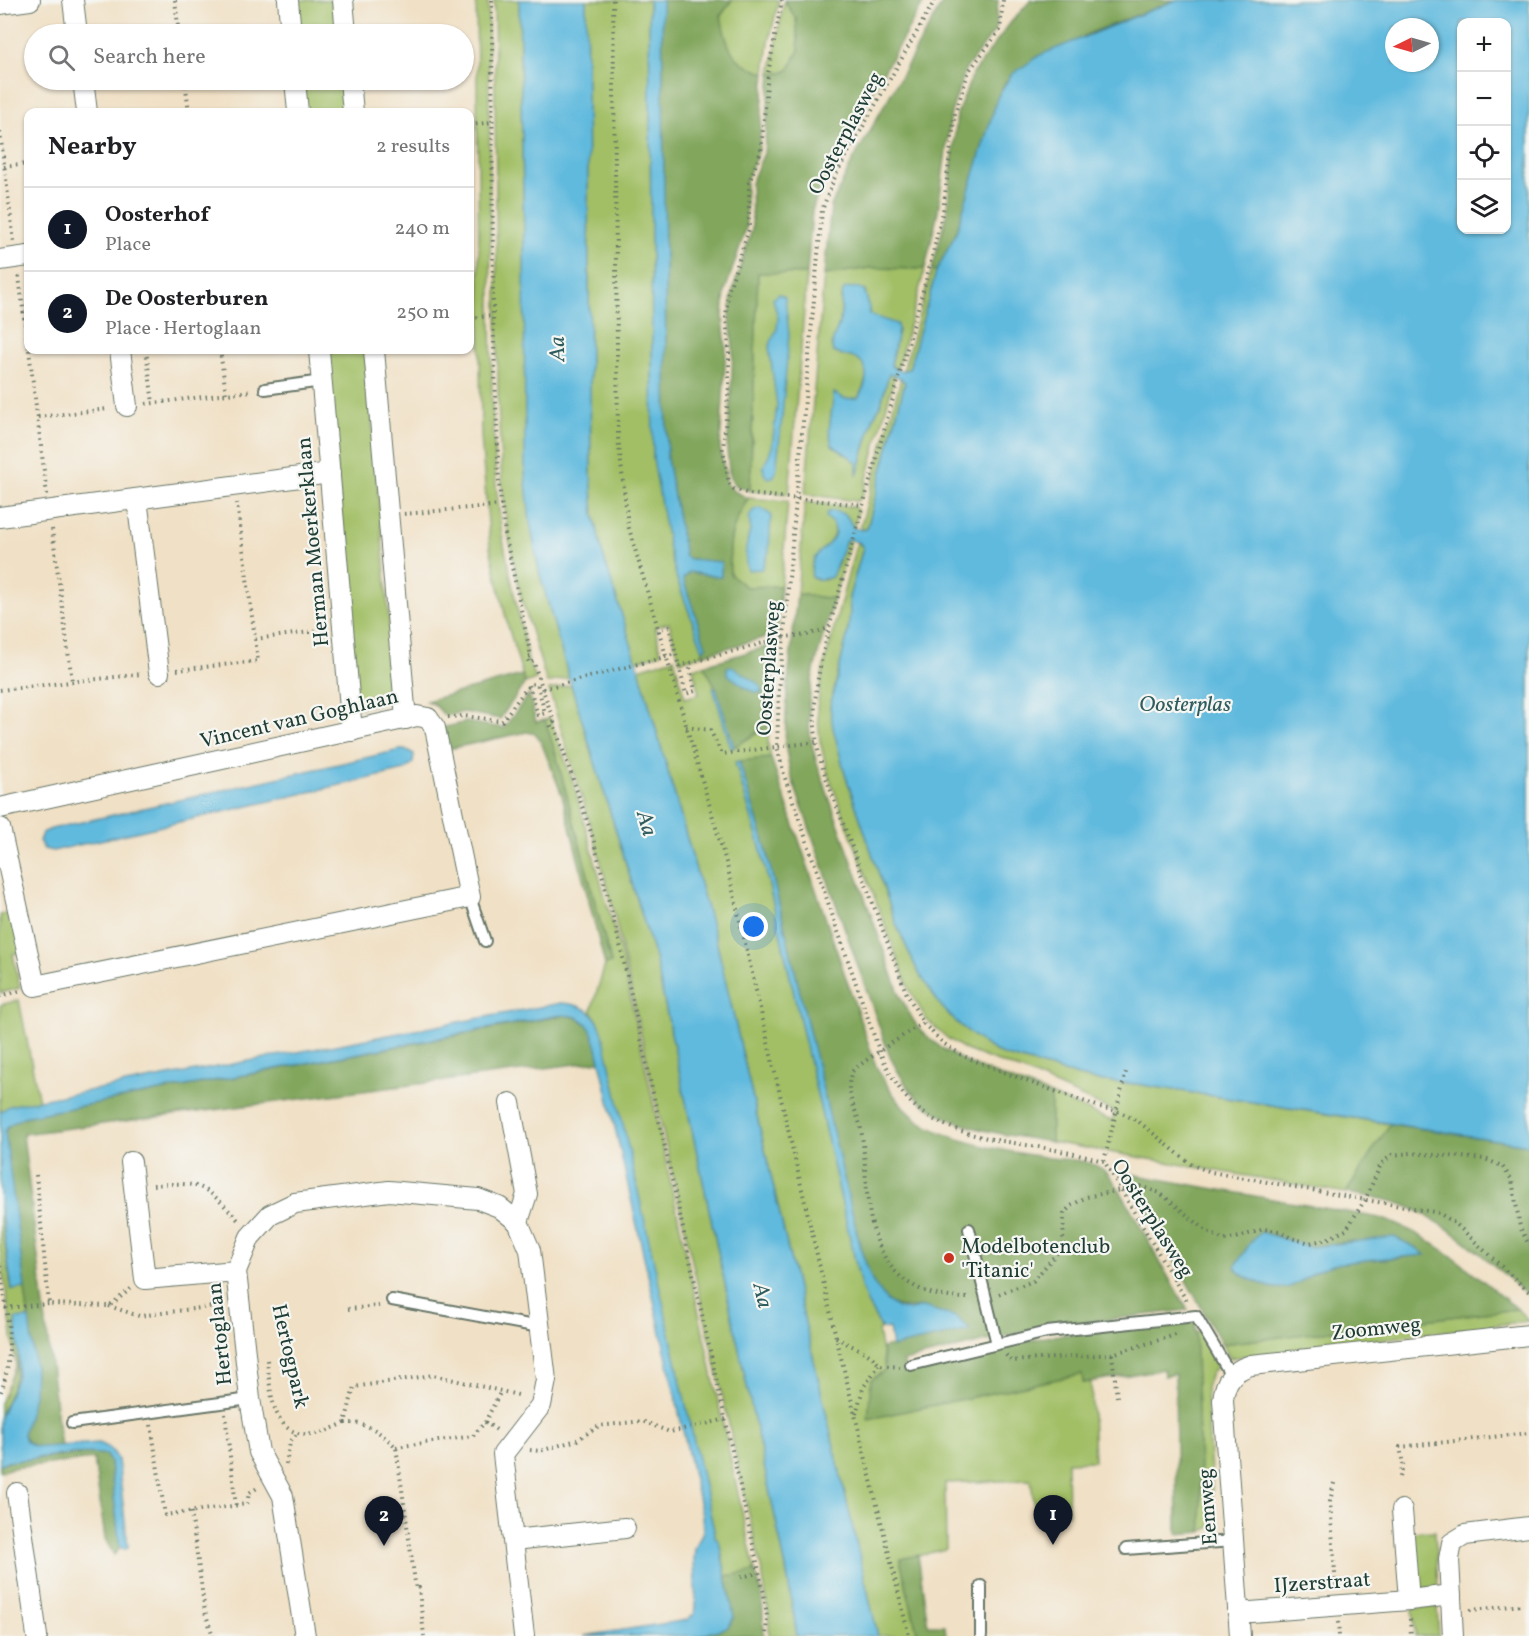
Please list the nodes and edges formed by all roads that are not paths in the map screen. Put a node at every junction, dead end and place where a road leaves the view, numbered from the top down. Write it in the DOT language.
graph roads {
  1 [pos="30,0"];
  2 [pos="73,0"];
  3 [pos="288,0"];
  4 [pos="344,0"];
  5 [pos="0,4"];
  6 [pos="76,24"];
  7 [pos="290,24"];
  8 [pos="345,24"];
  9 [pos="84,90"];
  10 [pos="296,90"];
  11 [pos="351,90"];
  12 [pos="86,108"];
  13 [pos="298,108"];
  14 [pos="353,108"];
  15 [pos="120,354"];
  16 [pos="319,354"];
  17 [pos="374,354"];
  18 [pos="322,381"];
  19 [pos="265,389"];
  20 [pos="127,406"];
  21 [pos="330,473"];
  22 [pos="137,499"];
  23 [pos="0,517"];
  24 [pos="159,673"];
  25 [pos="406,718"];
  26 [pos="352,731"];
  27 [pos="0,808"];
  28 [pos="0,828"];
  29 [pos="470,897"];
  30 [pos="485,941"];
  31 [pos="510,1103"];
  32 [pos="131,1162"];
  33 [pos="518,1222"];
  34 [pos="969,1229"];
  35 [pos="236,1271"];
  36 [pos="392,1300"];
  37 [pos="540,1327"];
  38 [pos="1529,1335"];
  39 [pos="997,1344"];
  40 [pos="911,1365"];
  41 [pos="1231,1375"];
  42 [pos="250,1399"];
  43 [pos="72,1423"];
  44 [pos="17,1493"];
  45 [pos="1402,1510"];
  46 [pos="1529,1527"];
  47 [pos="626,1528"];
  48 [pos="514,1540"];
  49 [pos="1233,1541"];
  50 [pos="1126,1549"];
  51 [pos="981,1586"];
  52 [pos="1409,1600"];
  53 [pos="1452,1604"];
  54 [pos="1238,1612"];
  55 [pos="37,1636"];
  56 [pos="304,1636"];
  57 [pos="524,1636"];
  58 [pos="981,1636"];
  59 [pos="1240,1636"];
  60 [pos="1454,1636"];
  1 -- 5 [label="street"];
  2 -- 6 [label="street"];
  3 -- 7 [label="street"];
  4 -- 8 [label="street"];
  9 -- 12 [label="street"];
  10 -- 13 [label="street"];
  11 -- 14 [label="street"];
  15 -- 20 [label="street"];
  16 -- 18 [label="street, Herman Moerkerklaan"];
  17 -- 25 [label="street"];
  18 -- 19 [label="lane"];
  18 -- 21 [label="street, Herman Moerkerklaan"];
  21 -- 22 [label="street"];
  21 -- 26 [label="street, Herman Moerkerklaan"];
  22 -- 23 [label="street"];
  22 -- 24 [label="street"];
  25 -- 26 [label="street, Vincent van Goghlaan"];
  25 -- 29 [label="street, Vincent van Goghlaan"];
  26 -- 27 [label="street, Vincent van Goghlaan"];
  28 -- 29 [label="street"];
  29 -- 30 [label="lane, Vincent van Goghlaan"];
  31 -- 33 [label="street"];
  32 -- 35 [label="street"];
  33 -- 35 [label="street, Hertoglaan"];
  33 -- 37 [label="street"];
  34 -- 39 [label="lane"];
  35 -- 42 [label="street, Hertoglaan"];
  36 -- 37 [label="lane"];
  37 -- 48 [label="street"];
  38 -- 41 [label="street, Zoomweg"];
  39 -- 40 [label="lane"];
  39 -- 41 [label="lane"];
  41 -- 49 [label="street, Eemweg"];
  42 -- 43 [label="lane"];
  42 -- 56 [label="street, Hertoglaan"];
  44 -- 55 [label="street"];
  45 -- 52 [label="street"];
  46 -- 53 [label="street"];
  47 -- 48 [label="street"];
  48 -- 57 [label="street"];
  49 -- 50 [label="lane"];
  49 -- 54 [label="street, Eemweg"];
  51 -- 58 [label="lane"];
  52 -- 53 [label="street, IJzerstraat"];
  52 -- 54 [label="street, IJzerstraat"];
  53 -- 60 [label="street"];
  54 -- 59 [label="street, Eemweg"];
}
